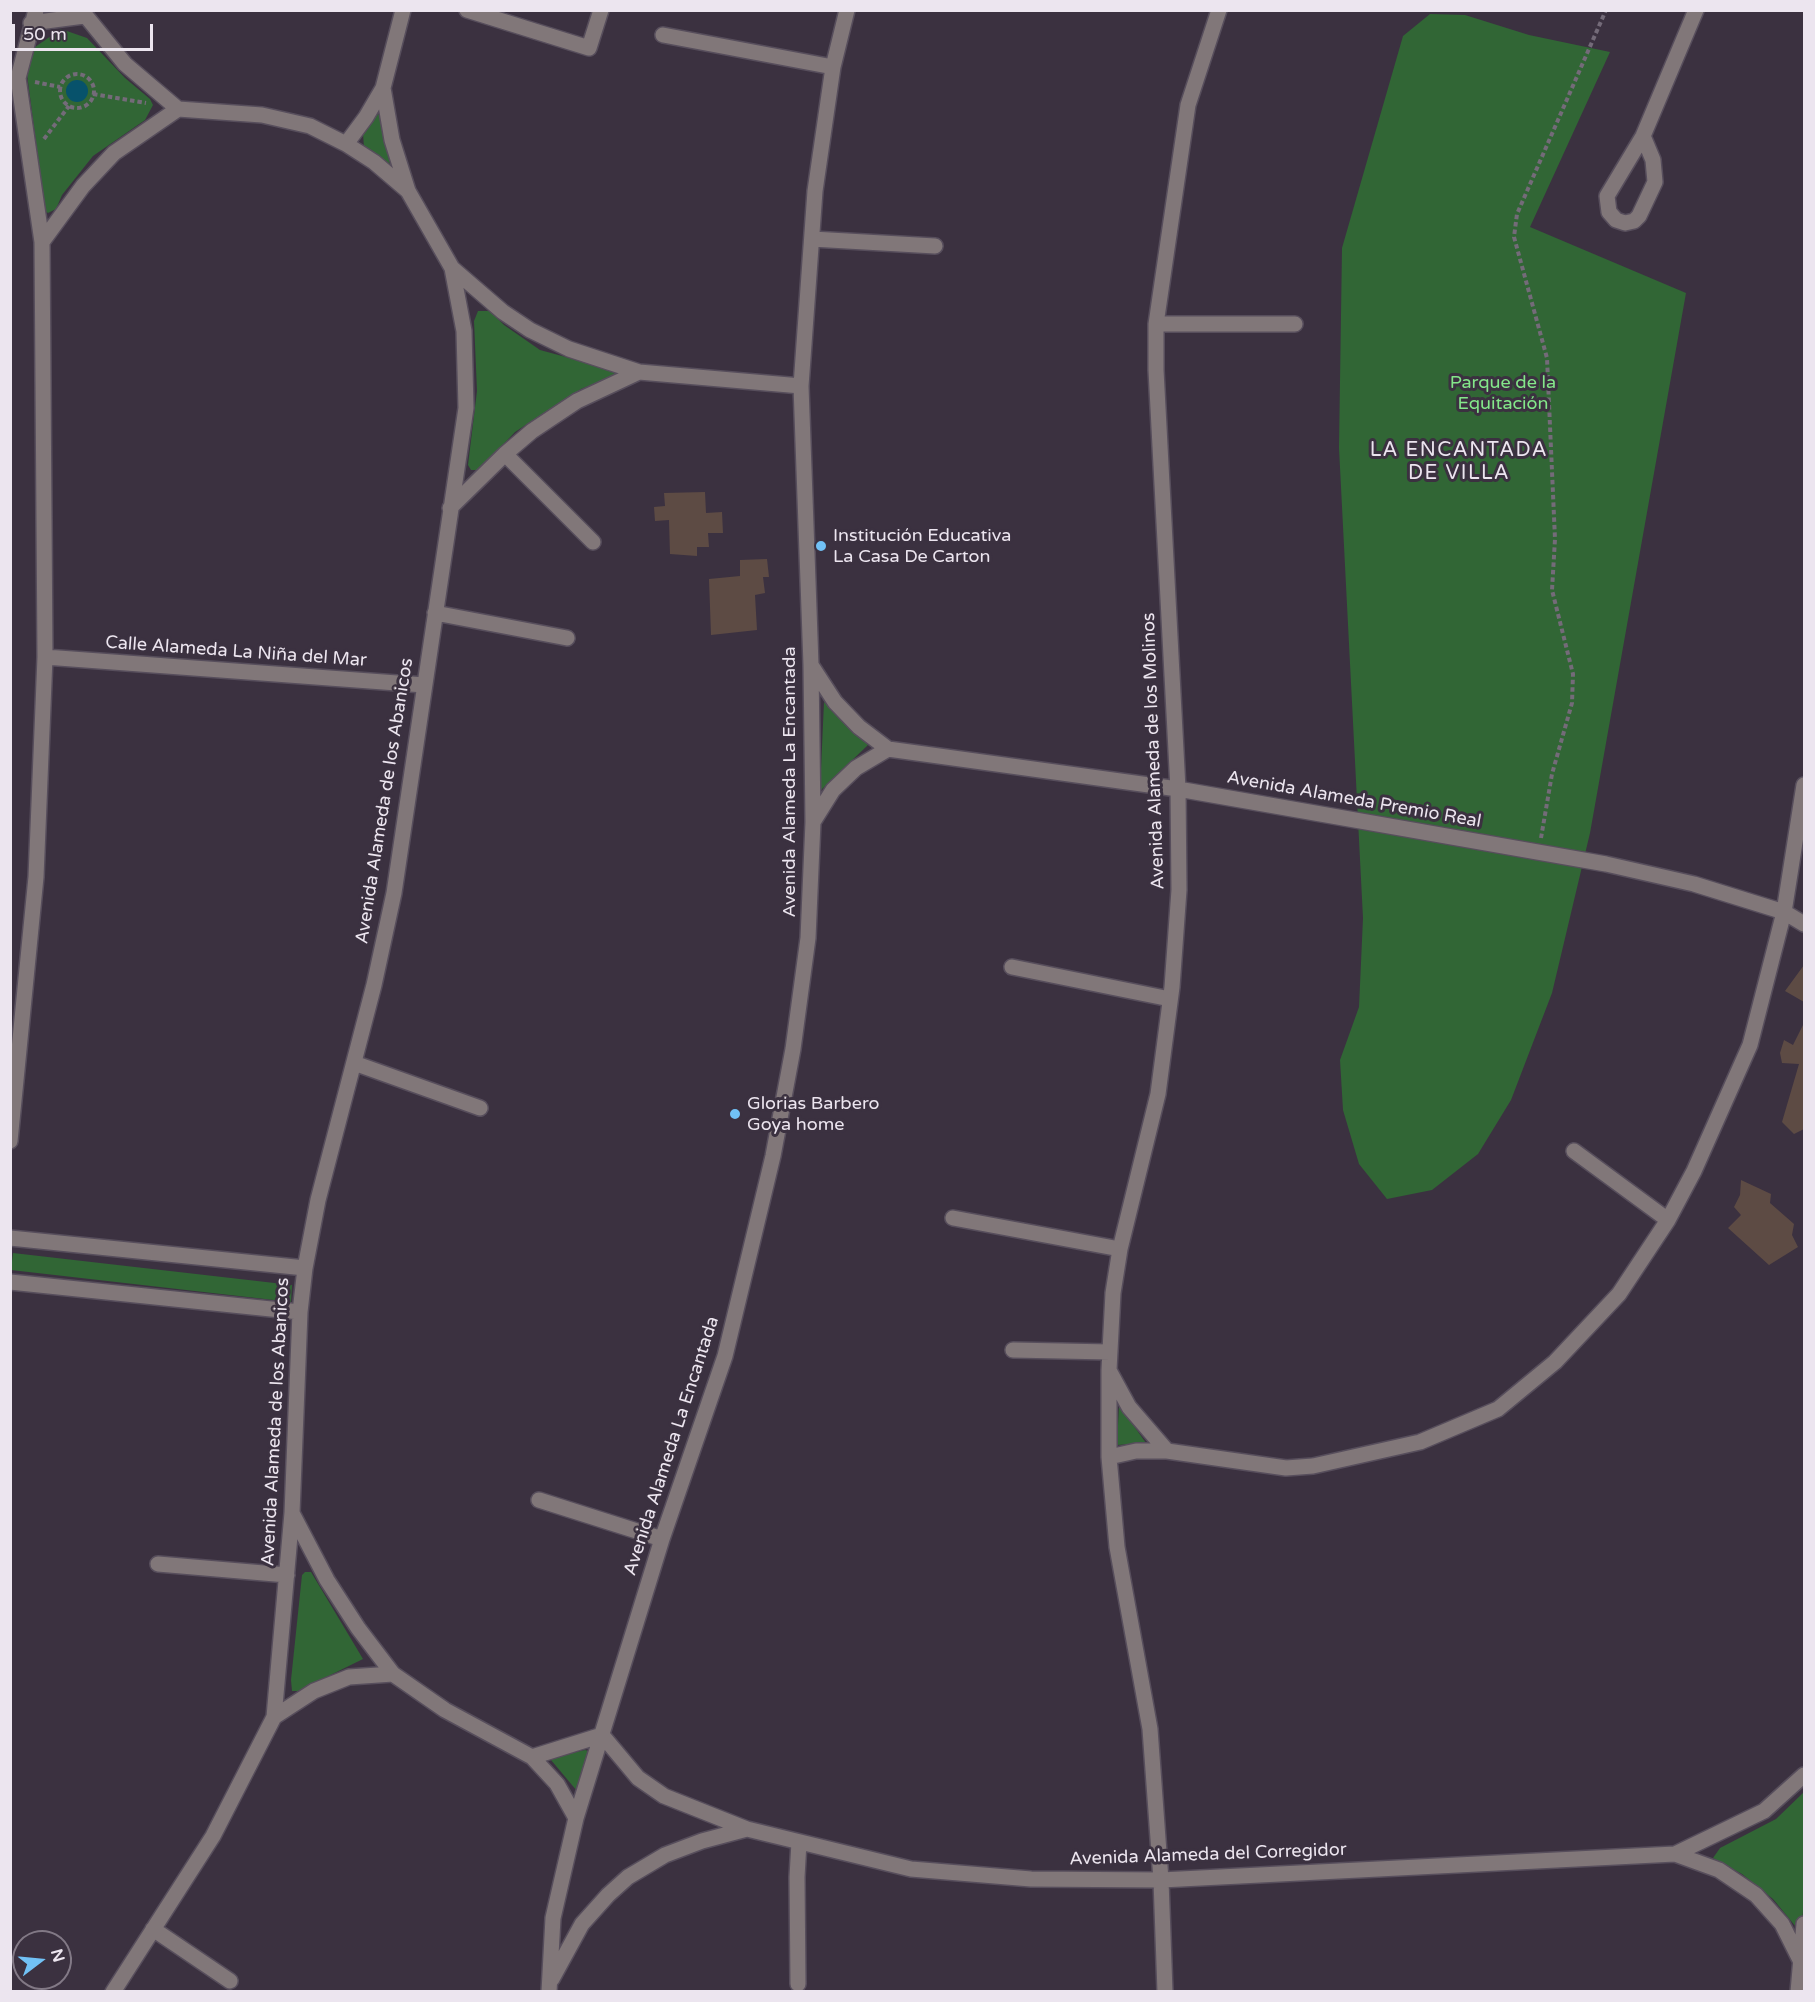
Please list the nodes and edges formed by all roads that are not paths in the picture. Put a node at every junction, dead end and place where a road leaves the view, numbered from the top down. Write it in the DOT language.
graph roads {
  1 [pos="403,10"];
  2 [pos="467,10"];
  3 [pos="600,10"];
  4 [pos="847,10"];
  5 [pos="1219,10"];
  6 [pos="1696,10"];
  7 [pos="83,13"];
  8 [pos="34,17"];
  9 [pos="663,35"];
  10 [pos="833,67"];
  11 [pos="383,88"];
  12 [pos="178,109"];
  13 [pos="1643,136"];
  14 [pos="346,144"];
  15 [pos="408,191"];
  16 [pos="812,239"];
  17 [pos="42,242"];
  18 [pos="935,246"];
  19 [pos="452,268"];
  20 [pos="1156,324"];
  21 [pos="1295,324"];
  22 [pos="639,372"];
  23 [pos="801,386"];
  24 [pos="504,454"];
  25 [pos="450,508"];
  26 [pos="593,542"];
  27 [pos="435,613"];
  28 [pos="567,639"];
  29 [pos="45,657"];
  30 [pos="811,665"];
  31 [pos="424,685"];
  32 [pos="888,749"];
  33 [pos="1804,785"];
  34 [pos="1178,789"];
  35 [pos="813,822"];
  36 [pos="1784,912"];
  37 [pos="1804,924"];
  38 [pos="1011,967"];
  39 [pos="1170,999"];
  40 [pos="354,1063"];
  41 [pos="480,1108"];
  42 [pos="13,1110"];
  43 [pos="10,1141"];
  44 [pos="1574,1151"];
  45 [pos="953,1218"];
  46 [pos="1668,1220"];
  47 [pos="10,1238"];
  48 [pos="1120,1249"];
  49 [pos="304,1268"];
  50 [pos="10,1282"];
  51 [pos="300,1312"];
  52 [pos="1013,1350"];
  53 [pos="1110,1353"];
  54 [pos="1108,1370"];
  55 [pos="1167,1451"];
  56 [pos="1109,1456"];
  57 [pos="539,1500"];
  58 [pos="292,1514"];
  59 [pos="662,1539"];
  60 [pos="158,1564"];
  61 [pos="287,1575"];
  62 [pos="393,1674"];
  63 [pos="274,1717"];
  64 [pos="602,1735"];
  65 [pos="532,1757"];
  66 [pos="1804,1775"];
  67 [pos="576,1818"];
  68 [pos="747,1829"];
  69 [pos="799,1842"];
  70 [pos="1675,1854"];
  71 [pos="1161,1880"];
  72 [pos="1804,1924"];
  73 [pos="153,1929"];
  74 [pos="1800,1960"];
  75 [pos="230,1982"];
  76 [pos="798,1984"];
  77 [pos="550,1987"];
  78 [pos="113,1992"];
  79 [pos="1165,1992"];
  80 [pos="1798,1992"];
  1 -- 11 [label="street, Avenida Alameda de los Abanicos"];
  2 -- 3 [label="street"];
  4 -- 10 [label="street, Avenida Alameda La Encantada"];
  5 -- 20 [label="street, Avenida Alameda de los Molinos"];
  6 -- 13 [label="street"];
  7 -- 8 [label="street"];
  7 -- 12 [label="street"];
  8 -- 17 [label="street"];
  9 -- 10 [label="street"];
  10 -- 16 [label="street, Avenida Alameda La Encantada"];
  11 -- 14 [label="street"];
  11 -- 15 [label="street, Avenida Alameda de los Abanicos"];
  12 -- 14 [label="street"];
  12 -- 17 [label="street"];
  13 -- 13 [label="street"];
  14 -- 15 [label="street"];
  15 -- 19 [label="street, Avenida Alameda de los Abanicos"];
  16 -- 18 [label="street"];
  16 -- 23 [label="street, Avenida Alameda La Encantada"];
  17 -- 29 [label="street"];
  19 -- 22 [label="street"];
  19 -- 25 [label="street, Avenida Alameda de los Abanicos"];
  20 -- 21 [label="street"];
  20 -- 34 [label="street, Avenida Alameda de los Molinos"];
  22 -- 23 [label="street"];
  22 -- 24 [label="street"];
  23 -- 30 [label="street, Avenida Alameda La Encantada"];
  24 -- 25 [label="street"];
  24 -- 26 [label="street"];
  25 -- 27 [label="street, Avenida Alameda de los Abanicos"];
  27 -- 28 [label="street"];
  27 -- 31 [label="street, Avenida Alameda de los Abanicos"];
  29 -- 31 [label="street, Calle Alameda La Niña del Mar"];
  29 -- 42 [label="street"];
  30 -- 32 [label="street, Avenida Alameda Premio Real"];
  30 -- 35 [label="street, Avenida Alameda La Encantada"];
  31 -- 40 [label="street, Avenida Alameda de los Abanicos"];
  32 -- 34 [label="street, Avenida Alameda Premio Real"];
  32 -- 35 [label="street"];
  33 -- 36 [label="street"];
  34 -- 36 [label="street, Avenida Alameda Premio Real"];
  34 -- 39 [label="street, Avenida Alameda de los Molinos"];
  35 -- 59 [label="street, Avenida Alameda La Encantada"];
  36 -- 37 [label="street, Avenida Alameda Premio Real"];
  36 -- 46 [label="street"];
  38 -- 39 [label="street"];
  39 -- 48 [label="street, Avenida Alameda de los Molinos"];
  40 -- 41 [label="street"];
  40 -- 49 [label="street, Avenida Alameda de los Abanicos"];
  42 -- 43 [label="street"];
  44 -- 46 [label="street"];
  45 -- 48 [label="street"];
  46 -- 55 [label="street"];
  47 -- 49 [label="street"];
  48 -- 53 [label="street, Avenida Alameda de los Molinos"];
  49 -- 51 [label="street, Avenida Alameda de los Abanicos"];
  50 -- 51 [label="street"];
  51 -- 58 [label="street, Avenida Alameda de los Abanicos"];
  52 -- 53 [label="street"];
  53 -- 54 [label="street, Avenida Alameda de los Molinos"];
  54 -- 55 [label="street"];
  54 -- 56 [label="street, Avenida Alameda de los Molinos"];
  55 -- 56 [label="street"];
  56 -- 71 [label="street, Avenida Alameda de los Molinos"];
  57 -- 59 [label="street"];
  58 -- 61 [label="street, Avenida Alameda de los Abanicos"];
  58 -- 62 [label="street"];
  59 -- 64 [label="street, Avenida Alameda La Encantada"];
  60 -- 61 [label="street"];
  61 -- 63 [label="street, Avenida Alameda de los Abanicos"];
  62 -- 63 [label="street"];
  62 -- 65 [label="street"];
  63 -- 73 [label="street"];
  64 -- 65 [label="street"];
  64 -- 67 [label="street, Avenida Alameda La Encantada"];
  64 -- 68 [label="street, Avenida Alameda del Corregidor"];
  65 -- 67 [label="street"];
  66 -- 70 [label="street, Avenida Alameda del Corregidor"];
  67 -- 77 [label="street, Avenida Alameda La Encantada"];
  68 -- 69 [label="street, Avenida Alameda del Corregidor"];
  68 -- 77 [label="street, Avenida Alameda del Corregidor"];
  69 -- 71 [label="street, Avenida Alameda del Corregidor"];
  69 -- 76 [label="street"];
  70 -- 71 [label="street, Avenida Alameda del Corregidor"];
  70 -- 74 [label="street, Avenida Alameda del Corregidor"];
  71 -- 79 [label="street, Avenida Alameda de los Molinos"];
  72 -- 74 [label="street"];
  73 -- 75 [label="street"];
  73 -- 78 [label="street"];
  74 -- 80 [label="street"];
}
